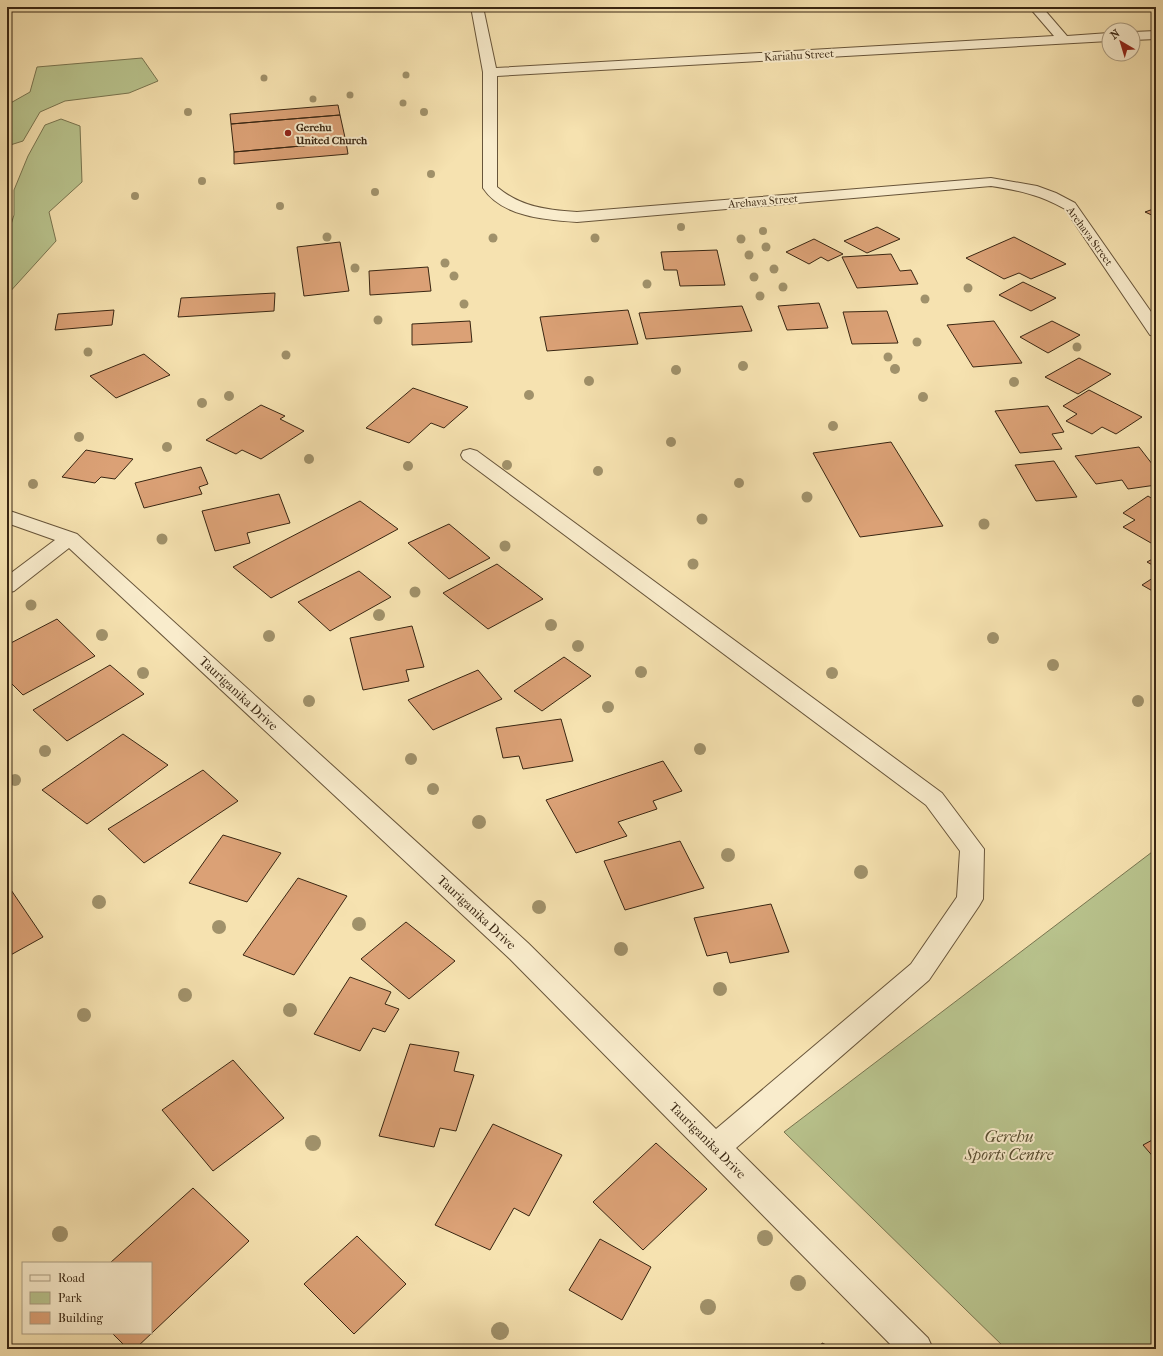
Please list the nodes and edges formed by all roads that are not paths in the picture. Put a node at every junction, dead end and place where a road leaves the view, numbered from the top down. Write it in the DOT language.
graph roads {
  1 [pos="477,7"];
  2 [pos="1035,7"];
  3 [pos="1156,35"];
  4 [pos="1141,36"];
  5 [pos="1101,38"];
  6 [pos="1064,40"];
  7 [pos="490,72"];
  8 [pos="1156,332"];
  9 [pos="470,454"];
  10 [pos="7,516"];
  11 [pos="70,538"];
  12 [pos="7,586"];
  13 [pos="716,1147"];
  14 [pos="917,1349"];
  1 -- 7 [label="street, Arehava Street"];
  2 -- 6 [label="street"];
  3 -- 4 [label="street"];
  5 -- 6 [label="street, Kariahu Street"];
  6 -- 7 [label="street, Kariahu Street"];
  7 -- 8 [label="street, Arehava Street"];
  9 -- 13 [label="street"];
  10 -- 11 [label="street, Tauriganika Drive"];
  11 -- 12 [label="street"];
  11 -- 13 [label="street, Tauriganika Drive"];
  13 -- 14 [label="street, Tauriganika Drive"];
}
